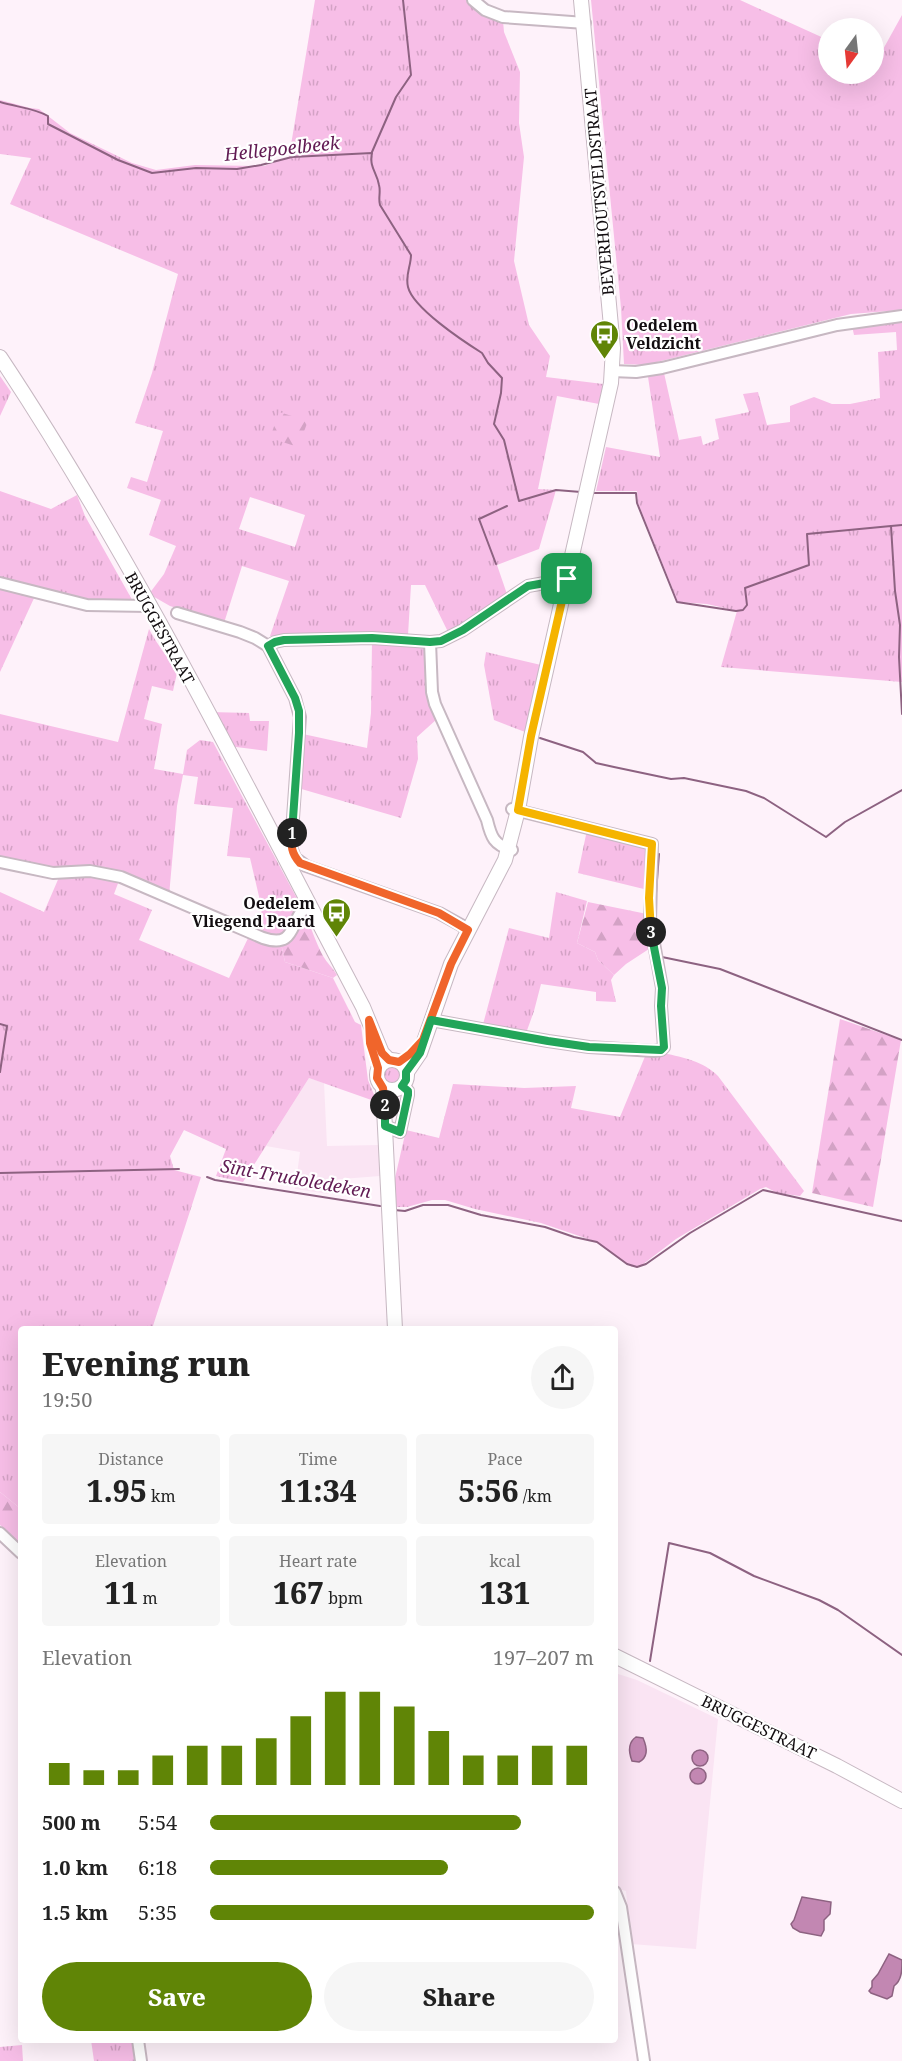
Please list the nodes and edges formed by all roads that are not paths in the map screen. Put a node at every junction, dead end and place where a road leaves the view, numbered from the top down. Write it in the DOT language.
graph roads {
  1 [pos="473,0"];
  2 [pos="581,0"];
  3 [pos="585,23"];
  4 [pos="902,316"];
  5 [pos="0,357"];
  6 [pos="612,371"];
  7 [pos="567,579"];
  8 [pos="0,583"];
  9 [pos="149,606"];
  10 [pos="177,613"];
  11 [pos="430,642"];
  12 [pos="268,646"];
  13 [pos="515,810"];
  14 [pos="508,848"];
  15 [pos="0,862"];
  16 [pos="309,906"];
  17 [pos="468,930"];
  18 [pos="431,1020"];
  19 [pos="393,1065"];
  20 [pos="394,1087"];
  21 [pos="388,1132"];
  22 [pos="395,1326"];
  23 [pos="0,1533"];
  24 [pos="18,1550"];
  25 [pos="618,1657"];
  26 [pos="902,1801"];
  27 [pos="618,1900"];
  28 [pos="138,2043"];
  29 [pos="141,2061"];
  30 [pos="644,2061"];
  1 -- 3 [label="street"];
  2 -- 3 [label="main road, BEVERHOUTSVELDSTRAAT"];
  3 -- 6 [label="main road, BEVERHOUTSVELDSTRAAT"];
  4 -- 6 [label="street"];
  5 -- 9 [label="main road, BRUGGESTRAAT"];
  6 -- 7 [label="main road, BEVERHOUTSVELDSTRAAT"];
  7 -- 11 [label="street"];
  7 -- 13 [label="main road, BEVERHOUTSVELDSTRAAT"];
  8 -- 9 [label="street"];
  9 -- 16 [label="main road, BRUGGESTRAAT"];
  10 -- 12 [label="street"];
  11 -- 12 [label="street"];
  11 -- 14 [label="street"];
  12 -- 17 [label="street"];
  13 -- 14 [label="main road, BEVERHOUTSVELDSTRAAT"];
  13 -- 18 [label="street"];
  14 -- 17 [label="main road, BEVERHOUTSVELDSTRAAT"];
  15 -- 16 [label="street"];
  16 -- 19 [label="main road, BRUGGESTRAAT"];
  17 -- 18 [label="main road, BEVERHOUTSVELDSTRAAT"];
  18 -- 19 [label="main road, BEVERHOUTSVELDSTRAAT"];
  19 -- 20 [label="main road, BEVERHOUTSVELDSTRAAT"];
  19 -- 20 [label="main road, BRUGGESTRAAT"];
  20 -- 21 [label="main road"];
  20 -- 21 [label="street"];
  21 -- 22 [label="main road"];
  23 -- 24 [label="street"];
  25 -- 26 [label="main road, BRUGGESTRAAT"];
  27 -- 30 [label="street"];
  28 -- 29 [label="street"];
}
